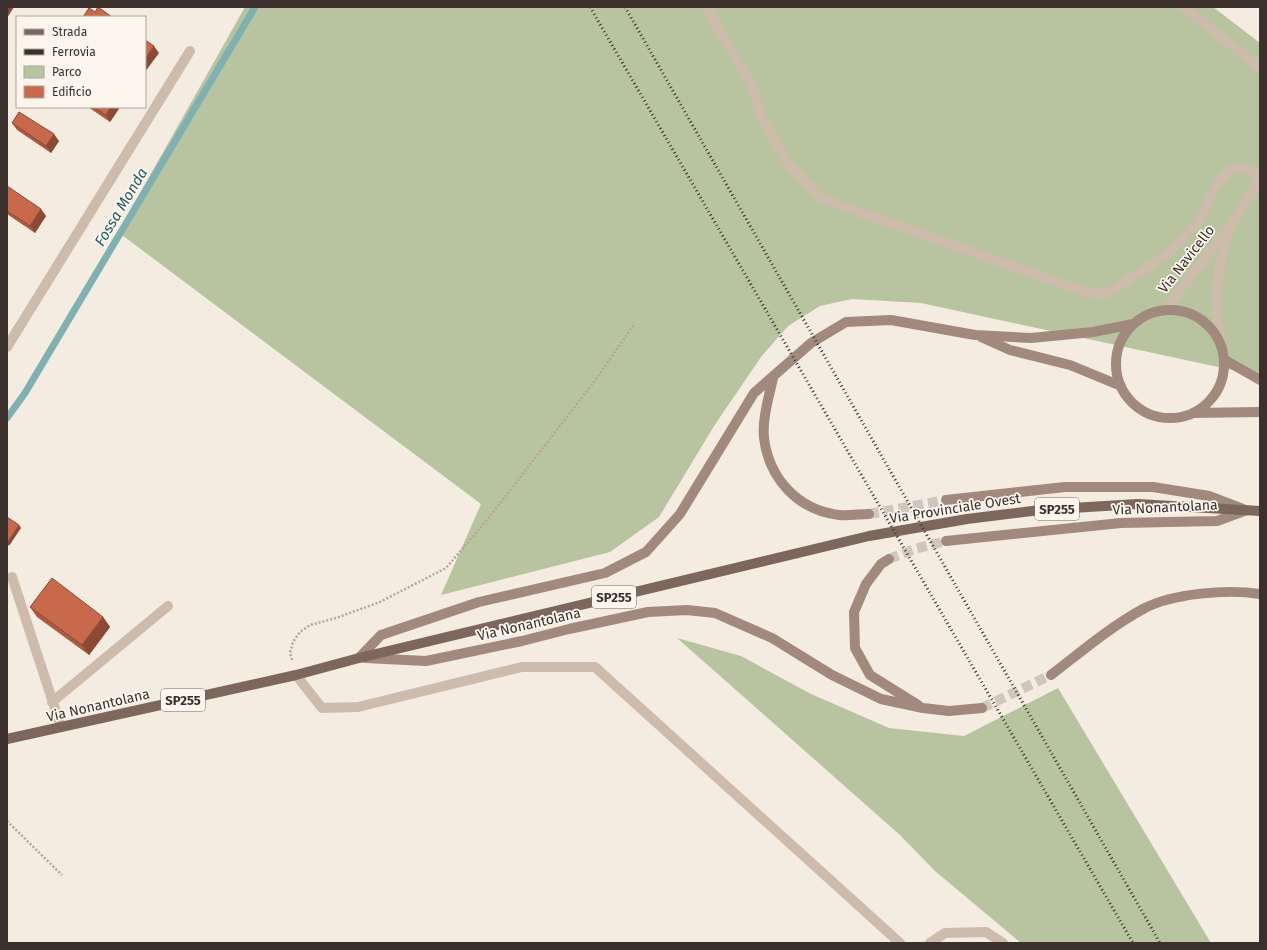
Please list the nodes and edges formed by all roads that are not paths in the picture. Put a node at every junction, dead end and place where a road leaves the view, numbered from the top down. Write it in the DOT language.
graph roads {
  1 [pos="706,7"];
  2 [pos="1184,7"];
  3 [pos="190,51"];
  4 [pos="1260,68"];
  5 [pos="1260,175"];
  6 [pos="1260,180"];
  7 [pos="1230,226"];
  8 [pos="1165,310"];
  9 [pos="1134,324"];
  10 [pos="975,335"];
  11 [pos="1220,341"];
  12 [pos="7,347"];
  13 [pos="1225,360"];
  14 [pos="773,378"];
  15 [pos="1260,380"];
  16 [pos="1120,386"];
  17 [pos="1260,412"];
  18 [pos="1194,413"];
  19 [pos="946,500"];
  20 [pos="1247,510"];
  21 [pos="1260,511"];
  22 [pos="870,514"];
  23 [pos="869,536"];
  24 [pos="946,542"];
  25 [pos="889,559"];
  26 [pos="12,577"];
  27 [pos="1260,594"];
  28 [pos="168,606"];
  29 [pos="359,658"];
  30 [pos="296,675"];
  31 [pos="1052,675"];
  32 [pos="52,702"];
  33 [pos="923,708"];
  34 [pos="982,708"];
  35 [pos="61,727"];
  36 [pos="7,739"];
  37 [pos="900,943"];
  38 [pos="930,943"];
  39 [pos="1003,943"];
  1 -- 5 [label="street"];
  2 -- 4 [label="street"];
  3 -- 12 [label="street"];
  6 -- 7 [label="street, Via Navicello"];
  7 -- 8 [label="street, Via Navicello"];
  7 -- 11 [label="street, Via Navicello"];
  8 -- 9 [label="main road"];
  8 -- 11 [label="main road"];
  9 -- 10 [label="main road"];
  9 -- 16 [label="main road"];
  10 -- 14 [label="main road"];
  10 -- 16 [label="main road"];
  11 -- 13 [label="main road"];
  13 -- 15 [label="main road"];
  13 -- 18 [label="main road"];
  14 -- 22 [label="main road"];
  14 -- 29 [label="main road"];
  16 -- 18 [label="main road"];
  17 -- 18 [label="main road"];
  19 -- 20 [label="main road, Via Nonantolana"];
  20 -- 21 [label="main road, Via Provinciale Ovest / SP255"];
  20 -- 23 [label="main road, Via Provinciale Ovest / SP255"];
  20 -- 24 [label="main road, Via Nonantolana"];
  23 -- 29 [label="main road, Via Nonantolana / SP255"];
  25 -- 33 [label="main road, Via Nonantolana"];
  26 -- 32 [label="street"];
  27 -- 31 [label="main road"];
  28 -- 32 [label="street"];
  29 -- 30 [label="main road, Via Nonantolana / SP255"];
  29 -- 33 [label="main road, Via Nonantolana"];
  30 -- 35 [label="main road, Via Nonantolana / SP255"];
  30 -- 37 [label="street"];
  32 -- 35 [label="street"];
  33 -- 34 [label="main road, Via Nonantolana"];
  35 -- 36 [label="main road, Via Nonantolana / SP255"];
  38 -- 39 [label="street"];
}
